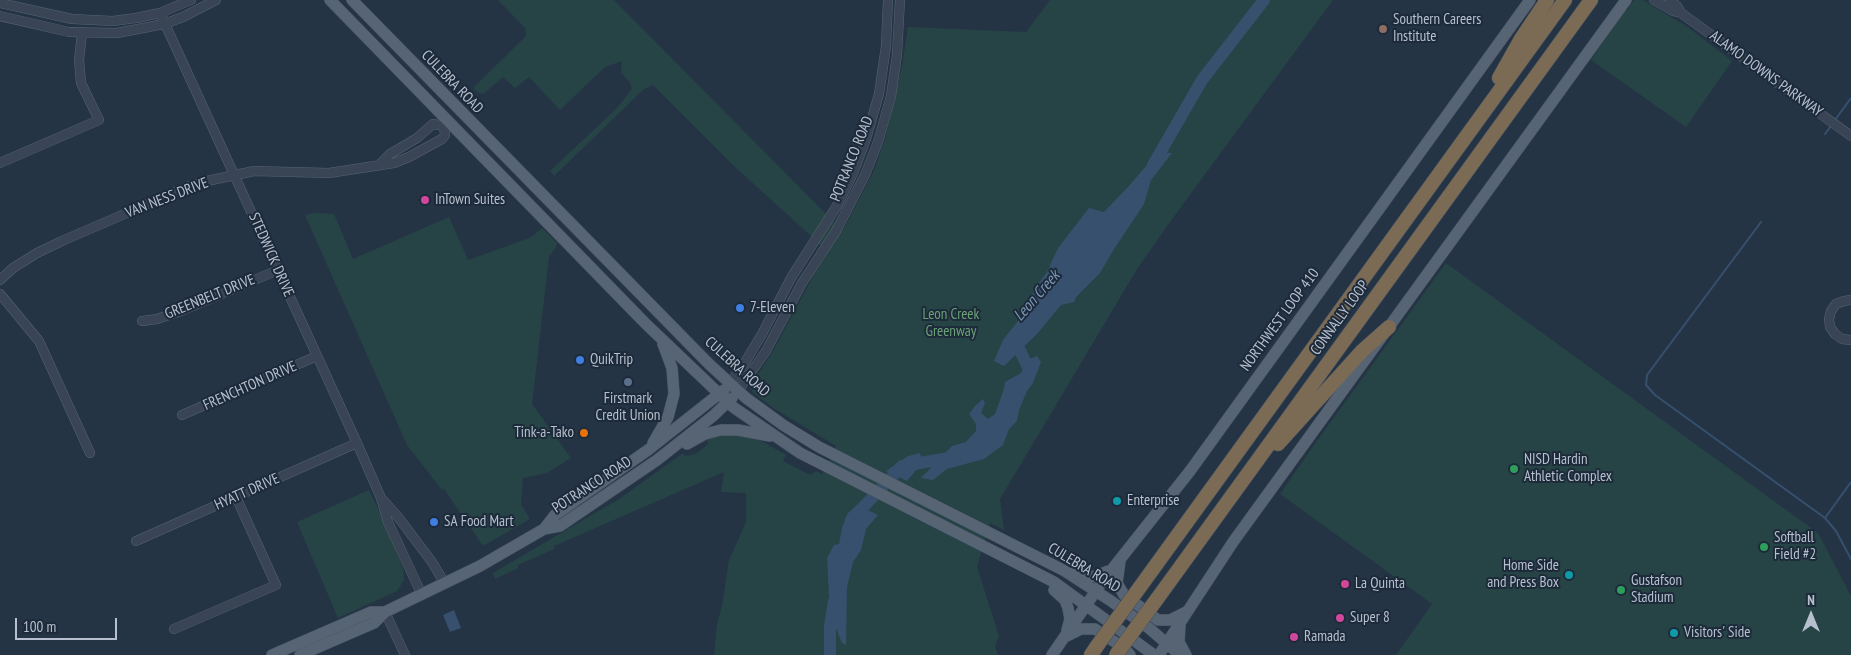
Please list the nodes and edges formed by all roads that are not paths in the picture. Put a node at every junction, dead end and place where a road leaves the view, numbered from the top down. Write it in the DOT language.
graph roads {
  1 [pos="191,0"];
  2 [pos="216,0"];
  3 [pos="330,0"];
  4 [pos="352,0"];
  5 [pos="888,0"];
  6 [pos="900,0"];
  7 [pos="1530,0"];
  8 [pos="1547,0"];
  9 [pos="1565,0"];
  10 [pos="1591,0"];
  11 [pos="1626,0"];
  12 [pos="1654,0"];
  13 [pos="1670,0"];
  14 [pos="0,3"];
  15 [pos="160,13"];
  16 [pos="1681,13"];
  17 [pos="0,16"];
  18 [pos="164,24"];
  19 [pos="82,33"];
  20 [pos="882,79"];
  21 [pos="894,82"];
  22 [pos="460,112"];
  23 [pos="447,124"];
  24 [pos="1851,136"];
  25 [pos="1465,138"];
  26 [pos="0,163"];
  27 [pos="379,165"];
  28 [pos="235,175"];
  29 [pos="838,204"];
  30 [pos="848,210"];
  31 [pos="278,270"];
  32 [pos="0,280"];
  33 [pos="0,294"];
  34 [pos="1851,300"];
  35 [pos="142,321"];
  36 [pos="1389,327"];
  37 [pos="659,335"];
  38 [pos="1851,340"];
  39 [pos="317,356"];
  40 [pos="734,387"];
  41 [pos="719,394"];
  42 [pos="728,402"];
  43 [pos="182,415"];
  44 [pos="775,438"];
  45 [pos="357,443"];
  46 [pos="648,450"];
  47 [pos="90,453"];
  48 [pos="657,460"];
  49 [pos="1255,464"];
  50 [pos="236,496"];
  51 [pos="381,498"];
  52 [pos="544,529"];
  53 [pos="136,541"];
  54 [pos="1121,557"];
  55 [pos="1063,570"];
  56 [pos="1110,570"];
  57 [pos="1034,572"];
  58 [pos="445,584"];
  59 [pos="1096,591"];
  60 [pos="422,595"];
  61 [pos="1086,605"];
  62 [pos="385,612"];
  63 [pos="1185,615"];
  64 [pos="174,630"];
  65 [pos="1063,639"];
  66 [pos="1166,644"];
  67 [pos="1094,651"];
  68 [pos="272,655"];
  69 [pos="300,655"];
  70 [pos="405,655"];
  71 [pos="1052,655"];
  72 [pos="1116,655"];
  73 [pos="1130,655"];
  74 [pos="1154,655"];
  75 [pos="1159,655"];
  76 [pos="1180,655"];
  77 [pos="1186,655"];
  1 -- 15 [label="street"];
  2 -- 18 [label="street"];
  3 -- 23 [label="main road, CULEBRA ROAD"];
  4 -- 22 [label="main road, CULEBRA ROAD"];
  5 -- 20 [label="street, POTRANCO ROAD"];
  6 -- 21 [label="street, POTRANCO ROAD"];
  7 -- 54 [label="main road, NORTHWEST LOOP 410"];
  8 -- 25 [label="highway"];
  9 -- 25 [label="highway, CONNALLY LOOP"];
  10 -- 49 [label="highway, CONNALLY LOOP"];
  11 -- 36 [label="main road"];
  12 -- 16 [label="street, ALAMO DOWNS PARKWAY"];
  13 -- 16 [label="street, ALAMO DOWNS PARKWAY"];
  14 -- 15 [label="street"];
  15 -- 18 [label="street, STEDWICK DRIVE"];
  16 -- 24 [label="street, ALAMO DOWNS PARKWAY"];
  17 -- 19 [label="street"];
  18 -- 19 [label="street"];
  18 -- 28 [label="street, STEDWICK DRIVE"];
  19 -- 26 [label="street"];
  20 -- 21 [label="street"];
  20 -- 29 [label="street, POTRANCO ROAD"];
  21 -- 30 [label="street, POTRANCO ROAD"];
  22 -- 23 [label="street"];
  22 -- 40 [label="main road, CULEBRA ROAD"];
  23 -- 27 [label="street, VAN NESS DRIVE"];
  23 -- 27 [label="street, VAN NESS DRIVE"];
  23 -- 37 [label="main road, CULEBRA ROAD"];
  25 -- 67 [label="highway, CONNALLY LOOP, bridge"];
  27 -- 28 [label="street, VAN NESS DRIVE"];
  28 -- 31 [label="street, STEDWICK DRIVE"];
  28 -- 32 [label="street, VAN NESS DRIVE"];
  29 -- 30 [label="street"];
  29 -- 40 [label="street, POTRANCO ROAD"];
  30 -- 40 [label="street, POTRANCO ROAD"];
  31 -- 35 [label="street, GREENBELT DRIVE"];
  31 -- 39 [label="street, STEDWICK DRIVE"];
  33 -- 47 [label="street"];
  34 -- 38 [label="street"];
  36 -- 49 [label="highway"];
  36 -- 63 [label="main road"];
  37 -- 41 [label="main road, CULEBRA ROAD"];
  37 -- 46 [label="main road"];
  39 -- 43 [label="street, FRENCHTON DRIVE"];
  39 -- 45 [label="street, STEDWICK DRIVE"];
  40 -- 41 [label="main road, POTRANCO ROAD"];
  40 -- 42 [label="main road, POTRANCO ROAD"];
  40 -- 55 [label="main road, CULEBRA ROAD"];
  41 -- 42 [label="main road, CULEBRA ROAD"];
  41 -- 46 [label="main road, POTRANCO ROAD"];
  42 -- 44 [label="main road, CULEBRA ROAD"];
  42 -- 48 [label="main road, POTRANCO ROAD"];
  44 -- 48 [label="main road"];
  44 -- 57 [label="main road, CULEBRA ROAD"];
  45 -- 50 [label="street, HYATT DRIVE"];
  45 -- 51 [label="street, STEDWICK DRIVE"];
  46 -- 52 [label="main road, POTRANCO ROAD"];
  48 -- 52 [label="main road, POTRANCO ROAD"];
  49 -- 72 [label="highway, CONNALLY LOOP, bridge"];
  50 -- 53 [label="street, HYATT DRIVE"];
  50 -- 64 [label="street"];
  51 -- 58 [label="street, STEDWICK DRIVE"];
  51 -- 60 [label="street, STEDWICK DRIVE"];
  52 -- 58 [label="main road"];
  54 -- 56 [label="main road, NORTHWEST LOOP 410"];
  54 -- 63 [label="main road"];
  55 -- 56 [label="main road"];
  55 -- 59 [label="main road, CULEBRA ROAD"];
  56 -- 59 [label="main road, NORTHWEST LOOP 410"];
  57 -- 61 [label="main road, CULEBRA ROAD"];
  57 -- 65 [label="main road"];
  58 -- 60 [label="main road"];
  59 -- 61 [label="main road, NORTHWEST LOOP 410"];
  59 -- 66 [label="main road, CULEBRA ROAD"];
  60 -- 62 [label="main road"];
  61 -- 65 [label="main road, NORTHWEST LOOP 410"];
  61 -- 74 [label="main road, CULEBRA ROAD"];
  62 -- 68 [label="main road"];
  62 -- 69 [label="main road"];
  62 -- 70 [label="street"];
  63 -- 66 [label="main road"];
  63 -- 77 [label="main road"];
  65 -- 71 [label="main road, NORTHWEST LOOP 410"];
  65 -- 73 [label="main road"];
  66 -- 75 [label="main road"];
  66 -- 76 [label="main road, CULEBRA ROAD"];
}
